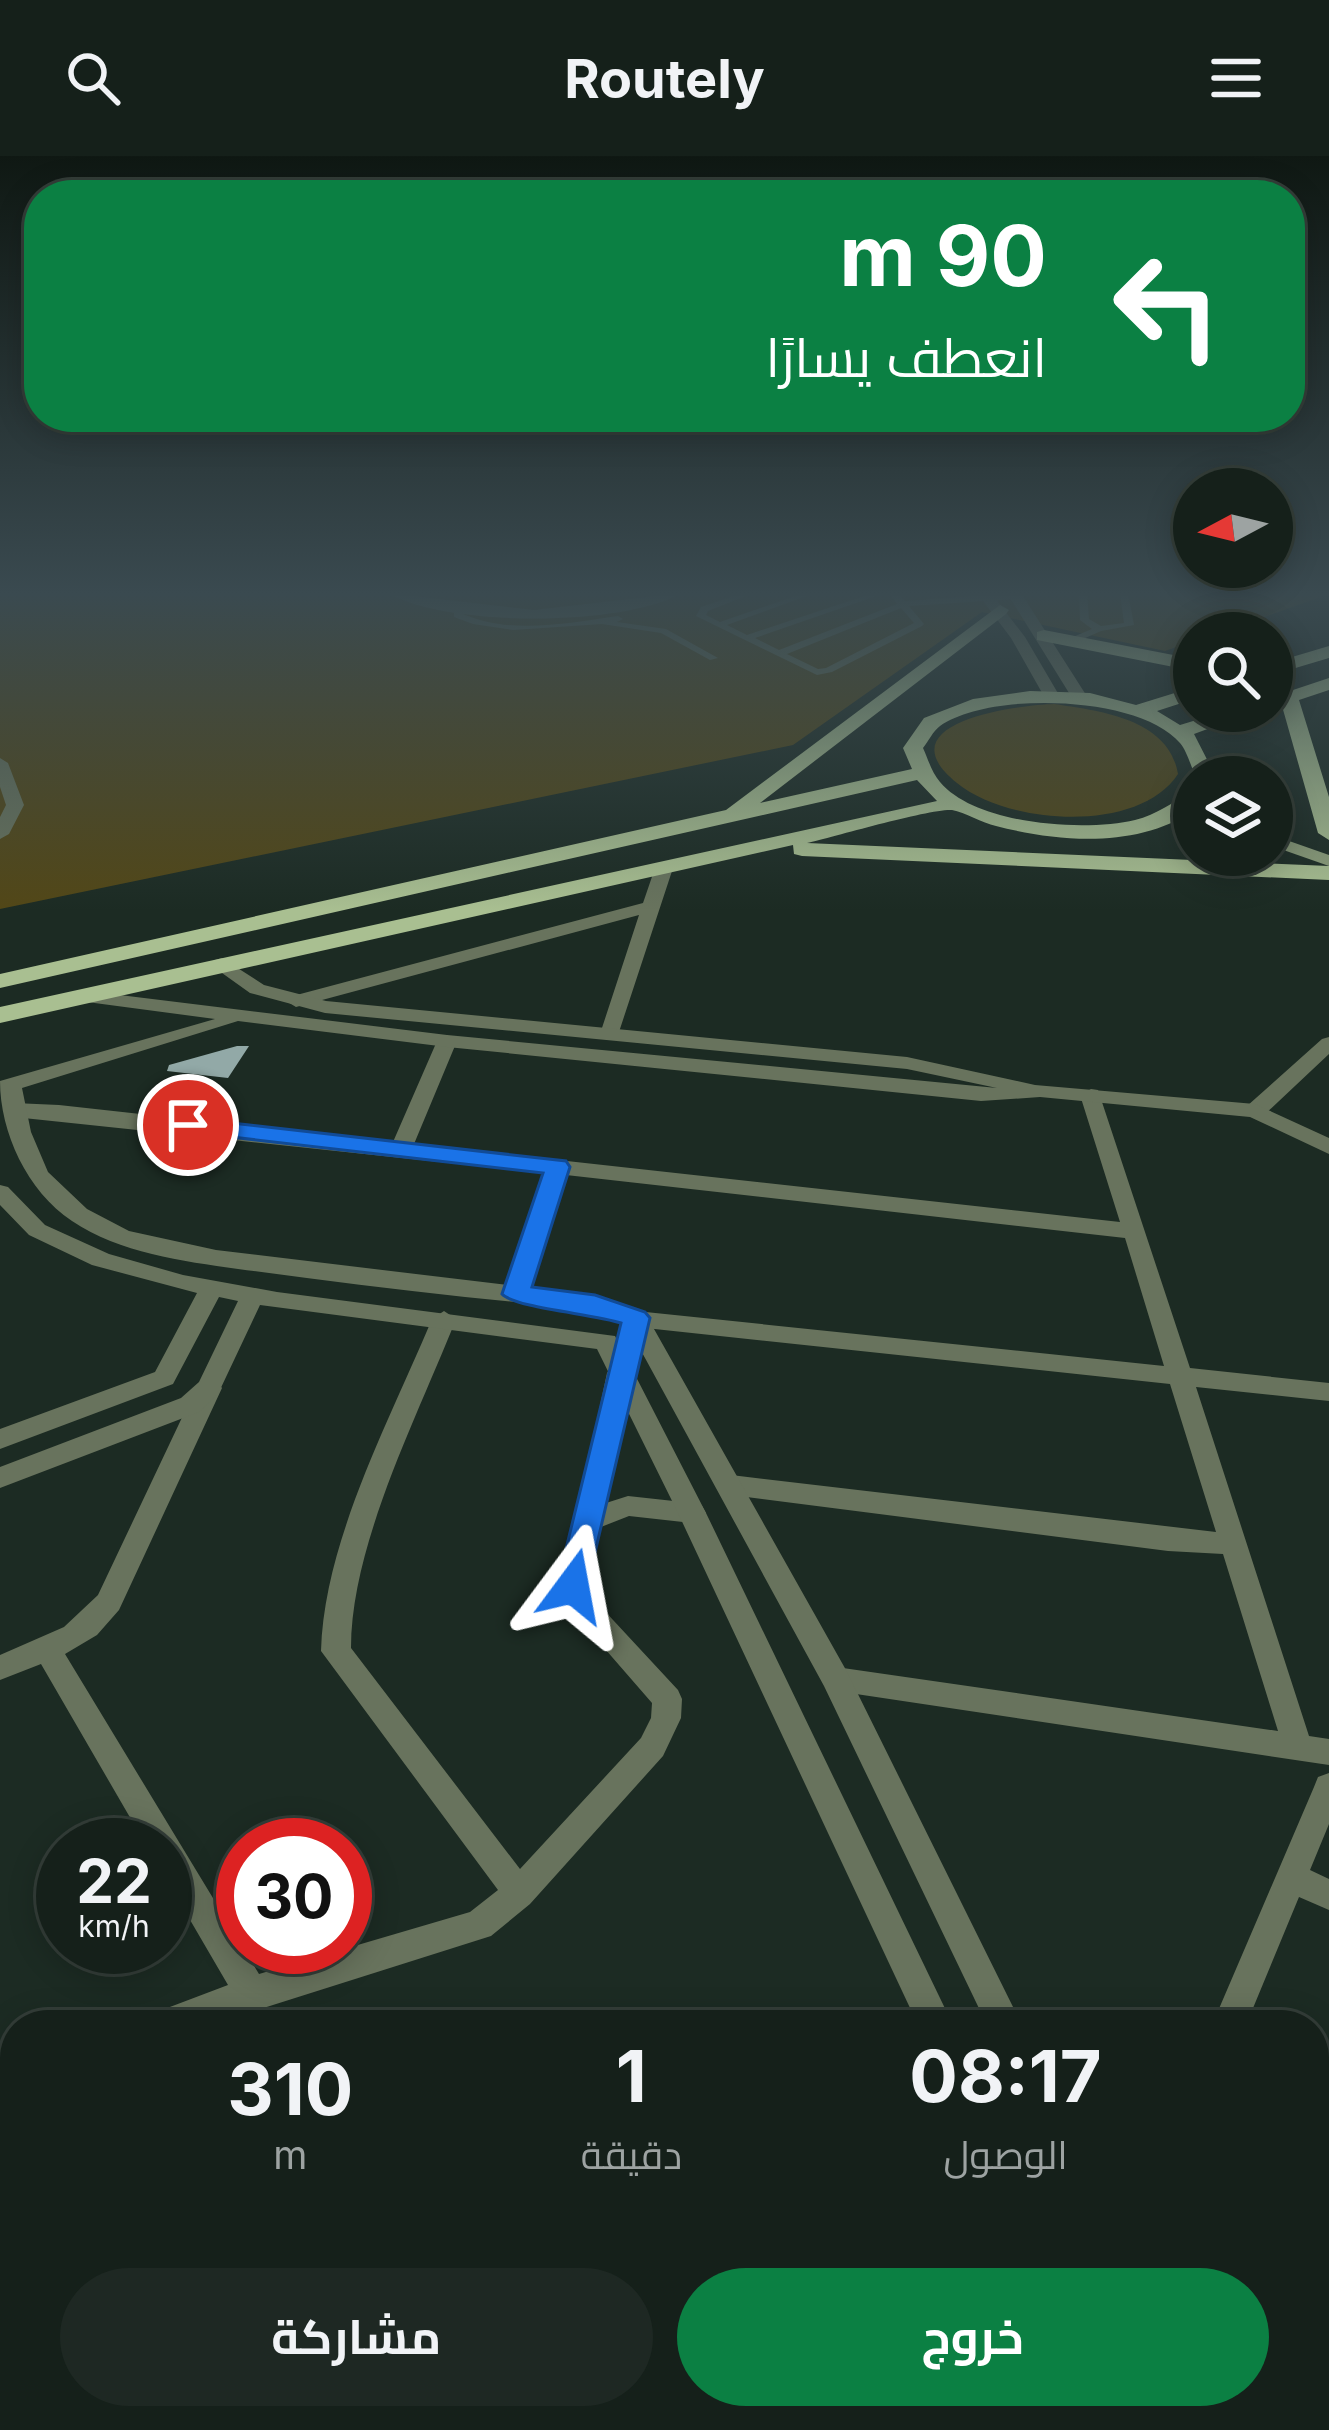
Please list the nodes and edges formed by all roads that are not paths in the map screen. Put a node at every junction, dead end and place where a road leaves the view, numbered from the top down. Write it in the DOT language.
graph roads {
  1 [pos="876,699"];
  2 [pos="989,699"];
  3 [pos="1085,699"];
  4 [pos="1173,700"];
  5 [pos="1136,711"];
  6 [pos="1173,729"];
  7 [pos="1179,732"];
  8 [pos="1292,732"];
  9 [pos="1201,756"];
  10 [pos="0,763"];
  11 [pos="920,773"];
  12 [pos="955,802"];
  13 [pos="1173,814"];
  14 [pos="728,818"];
  15 [pos="1293,831"];
  16 [pos="1329,833"];
  17 [pos="0,834"];
  18 [pos="1329,844"];
  19 [pos="760,847"];
  20 [pos="1293,848"];
  21 [pos="1329,861"];
  22 [pos="664,868"];
  23 [pos="1329,873"];
  24 [pos="653,906"];
  25 [pos="222,964"];
  26 [pos="0,981"];
  27 [pos="79,996"];
  28 [pos="296,1001"];
  29 [pos="0,1015"];
  30 [pos="236,1018"];
  31 [pos="610,1034"];
  32 [pos="447,1041"];
  33 [pos="1329,1042"];
  34 [pos="6,1086"];
  35 [pos="1040,1091"];
  36 [pos="1091,1095"];
  37 [pos="1255,1111"];
  38 [pos="7,1112"];
  39 [pos="1329,1147"];
  40 [pos="401,1148"];
  41 [pos="557,1167"];
  42 [pos="1,1198"];
  43 [pos="1134,1232"];
  44 [pos="516,1294"];
  45 [pos="206,1301"];
  46 [pos="248,1306"];
  47 [pos="444,1318"];
  48 [pos="636,1318"];
  49 [pos="620,1373"];
  50 [pos="1180,1376"];
  51 [pos="209,1388"];
  52 [pos="1329,1391"];
  53 [pos="0,1439"];
  54 [pos="0,1478"];
  55 [pos="731,1485"];
  56 [pos="692,1513"];
  57 [pos="588,1521"];
  58 [pos="1232,1544"];
  59 [pos="47,1648"];
  60 [pos="0,1668"];
  61 [pos="836,1679"];
  62 [pos="1314,1750"];
  63 [pos="1329,1787"];
  64 [pos="147,1818"];
  65 [pos="1290,1876"];
  66 [pos="519,1893"];
  67 [pos="192,1894"];
  68 [pos="1329,1895"];
  69 [pos="251,1994"];
  70 [pos="207,2010"];
  71 [pos="929,2010"];
  72 [pos="998,2010"];
  73 [pos="1235,2010"];
  1 -- 14 [label="main road"];
  2 -- 11 [label="main road"];
  3 -- 5 [label="main road"];
  4 -- 5 [label="main road"];
  5 -- 6 [label="main road"];
  7 -- 9 [label="main road"];
  8 -- 16 [label="main road"];
  10 -- 17 [label="street"];
  11 -- 12 [label="main road"];
  11 -- 14 [label="main road"];
  12 -- 13 [label="main road"];
  12 -- 19 [label="main road"];
  14 -- 26 [label="main road"];
  15 -- 18 [label="main road"];
  19 -- 22 [label="main road"];
  19 -- 23 [label="main road"];
  20 -- 21 [label="main road"];
  22 -- 24 [label="street"];
  22 -- 25 [label="main road"];
  24 -- 28 [label="street"];
  24 -- 31 [label="street"];
  25 -- 27 [label="main road"];
  25 -- 28 [label="street"];
  27 -- 29 [label="main road"];
  27 -- 30 [label="street"];
  28 -- 31 [label="street"];
  30 -- 32 [label="street"];
  30 -- 34 [label="street"];
  31 -- 35 [label="street"];
  32 -- 35 [label="street"];
  32 -- 40 [label="street"];
  33 -- 37 [label="street"];
  34 -- 38 [label="street"];
  35 -- 36 [label="street"];
  36 -- 37 [label="street"];
  36 -- 43 [label="street"];
  37 -- 39 [label="street"];
  38 -- 40 [label="street"];
  38 -- 44 [label="street"];
  40 -- 41 [label="street"];
  41 -- 43 [label="street"];
  41 -- 44 [label="street"];
  42 -- 45 [label="street"];
  43 -- 50 [label="street"];
  44 -- 48 [label="street"];
  45 -- 46 [label="street"];
  45 -- 53 [label="street"];
  46 -- 47 [label="street"];
  46 -- 51 [label="street"];
  47 -- 49 [label="street"];
  47 -- 66 [label="street"];
  48 -- 49 [label="street"];
  48 -- 50 [label="street"];
  48 -- 55 [label="street"];
  49 -- 56 [label="street"];
  49 -- 57 [label="street"];
  50 -- 52 [label="street"];
  50 -- 58 [label="street"];
  51 -- 54 [label="street"];
  51 -- 59 [label="street"];
  55 -- 58 [label="street"];
  55 -- 61 [label="street"];
  56 -- 57 [label="street"];
  56 -- 71 [label="street"];
  57 -- 66 [label="street"];
  58 -- 62 [label="street"];
  59 -- 60 [label="street"];
  59 -- 64 [label="street"];
  61 -- 62 [label="street"];
  61 -- 72 [label="street"];
  63 -- 65 [label="street"];
  65 -- 68 [label="street"];
  65 -- 73 [label="street"];
  66 -- 69 [label="street"];
  67 -- 69 [label="street"];
  69 -- 70 [label="street"];
}
